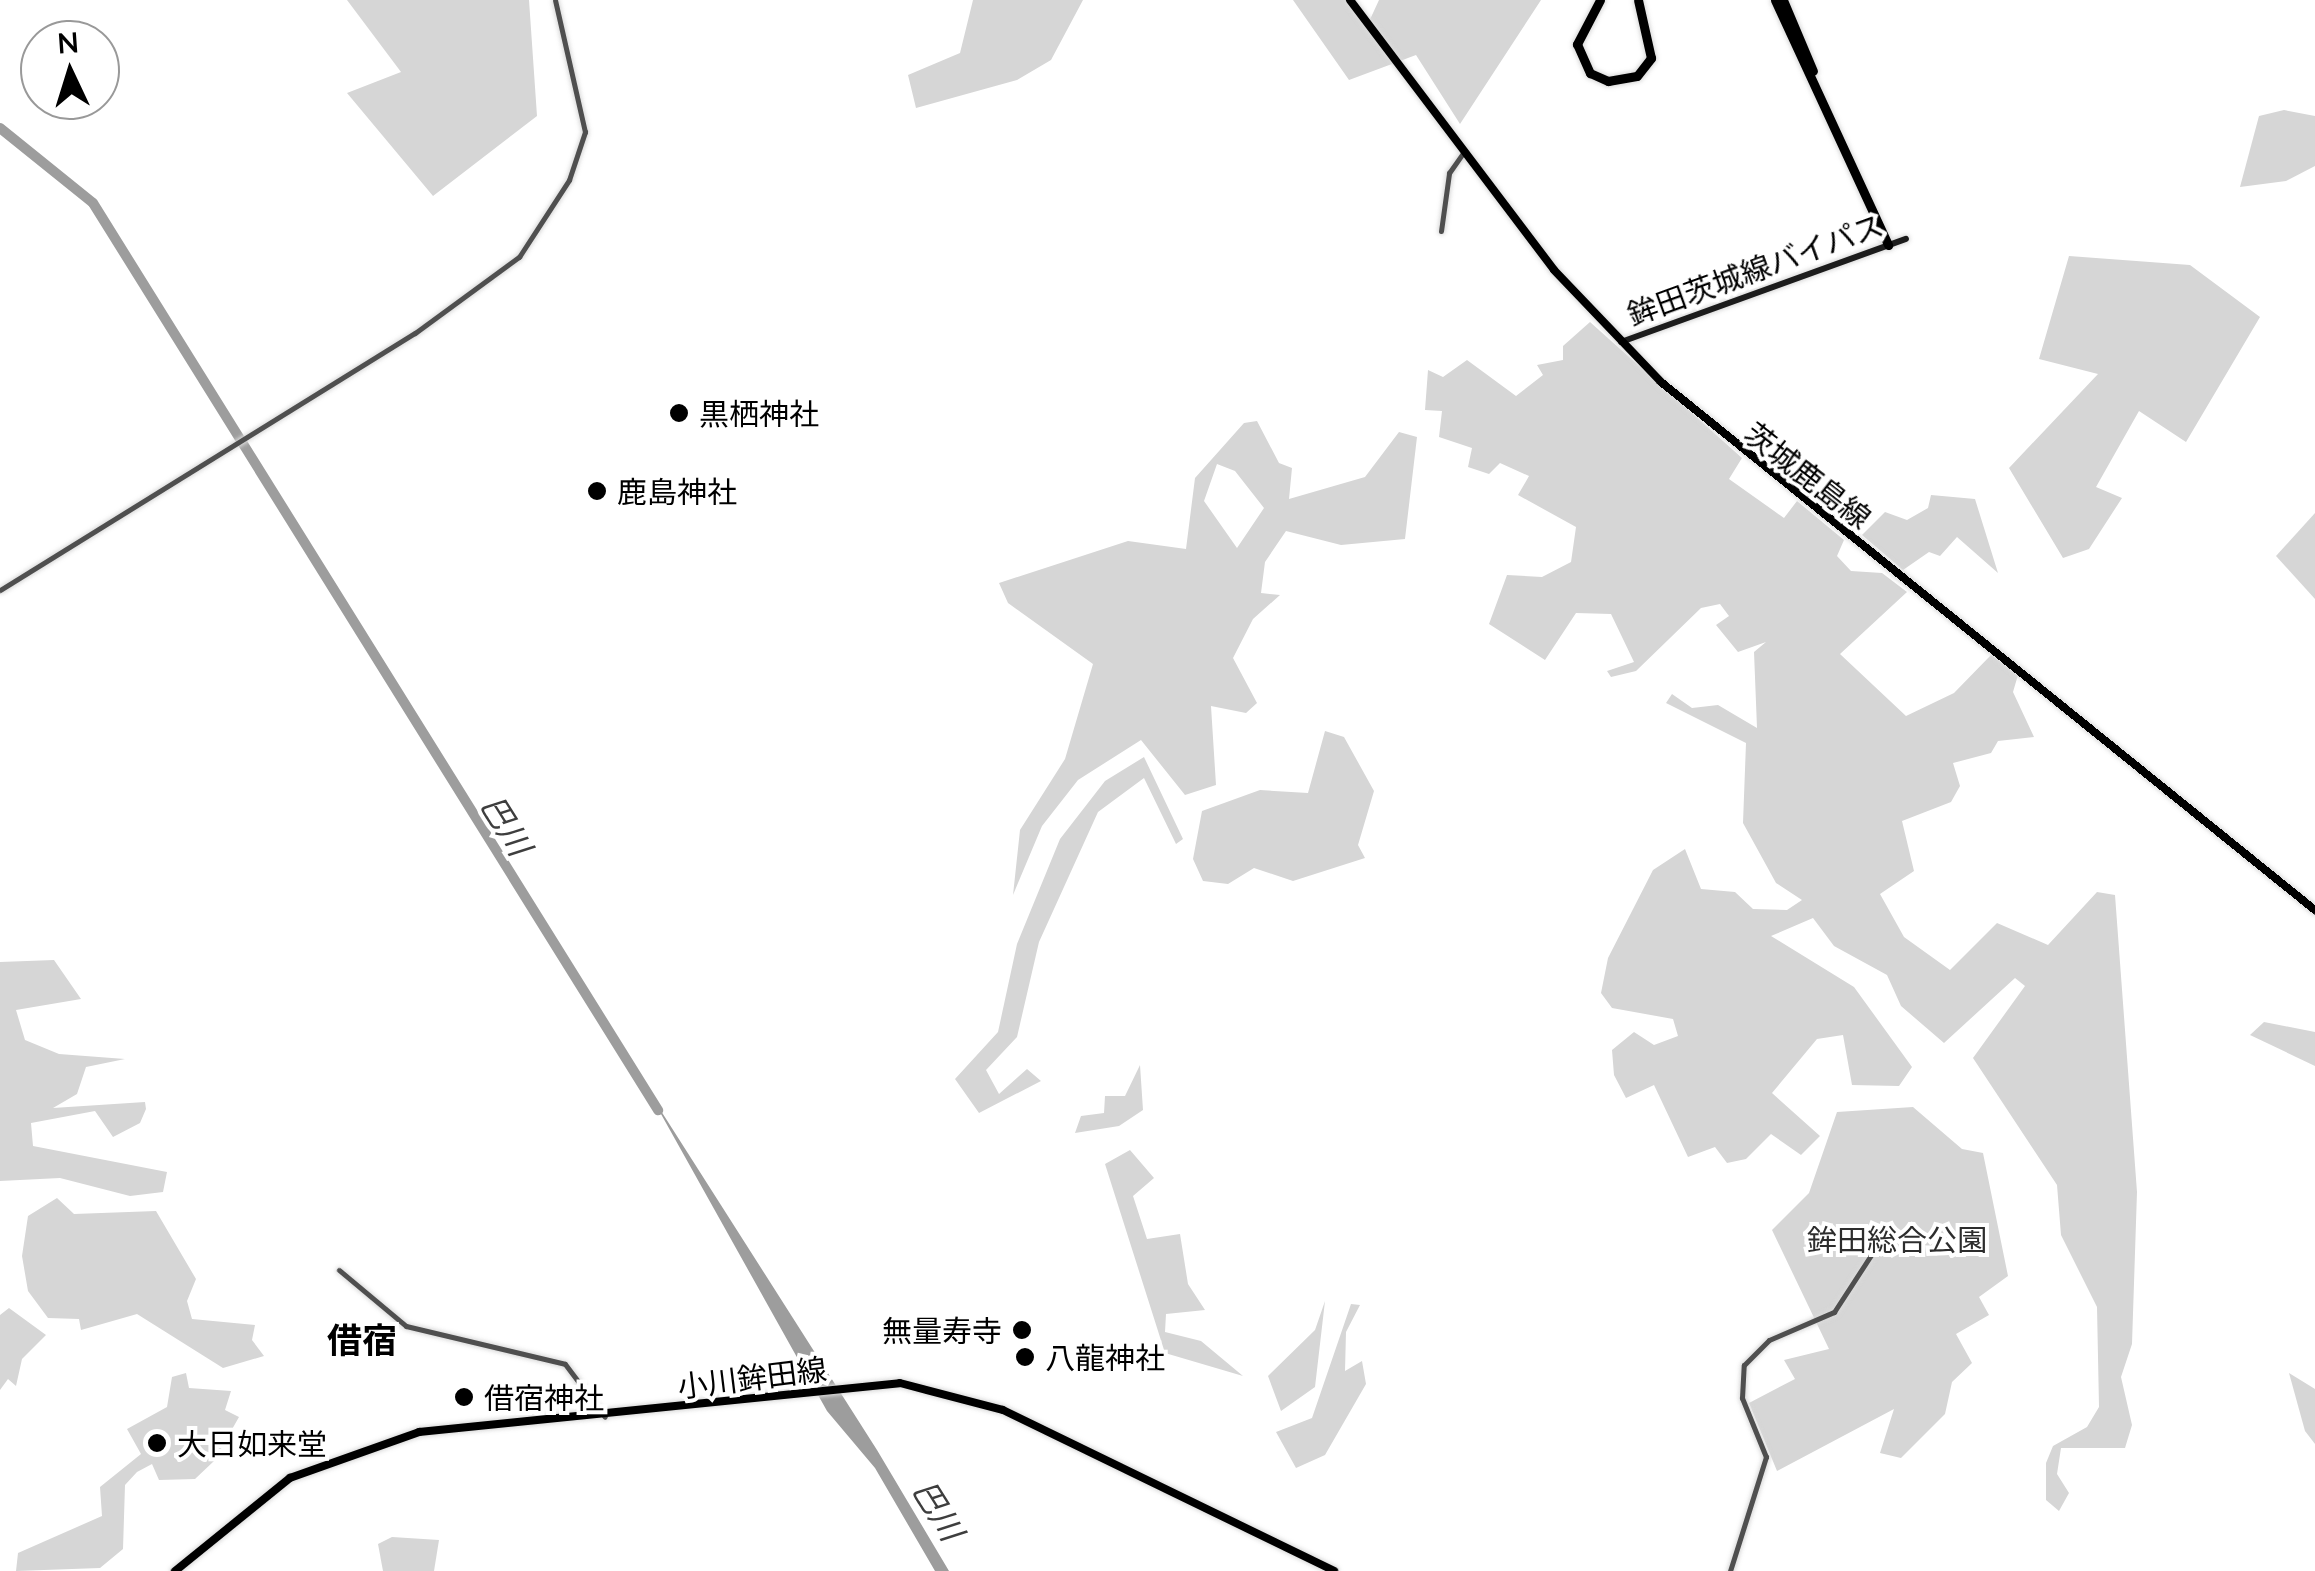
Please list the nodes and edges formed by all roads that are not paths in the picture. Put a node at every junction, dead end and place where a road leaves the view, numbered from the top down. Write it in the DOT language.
graph roads {
  1 [pos="555,0"];
  2 [pos="1350,0"];
  3 [pos="1600,0"];
  4 [pos="1638,0"];
  5 [pos="1775,0"];
  6 [pos="1784,0"];
  7 [pos="1830,121"];
  8 [pos="1463,153"];
  9 [pos="1442,231"];
  10 [pos="1906,239"];
  11 [pos="1888,245"];
  12 [pos="1620,343"];
  13 [pos="0,590"];
  14 [pos="2315,910"];
  15 [pos="1873,1252"];
  16 [pos="339,1270"];
  17 [pos="605,1417"];
  18 [pos="175,1571"];
  19 [pos="1334,1571"];
  20 [pos="1730,1571"];
  1 -- 13 [label="street"];
  2 -- 8 [label="main road, 茨城鹿島線"];
  3 -- 4 [label="highway"];
  5 -- 7 [label="highway"];
  6 -- 7 [label="highway"];
  7 -- 11 [label="highway"];
  8 -- 9 [label="street"];
  8 -- 12 [label="main road, 茨城鹿島線"];
  10 -- 11 [label="main road, 鉾田茨城線バイパス"];
  11 -- 12 [label="main road, 鉾田茨城線バイパス"];
  12 -- 14 [label="main road, 茨城鹿島線"];
  15 -- 20 [label="street"];
  16 -- 17 [label="street"];
  17 -- 18 [label="main road, 小川鉾田線"];
  17 -- 19 [label="main road, 小川鉾田線"];
}
